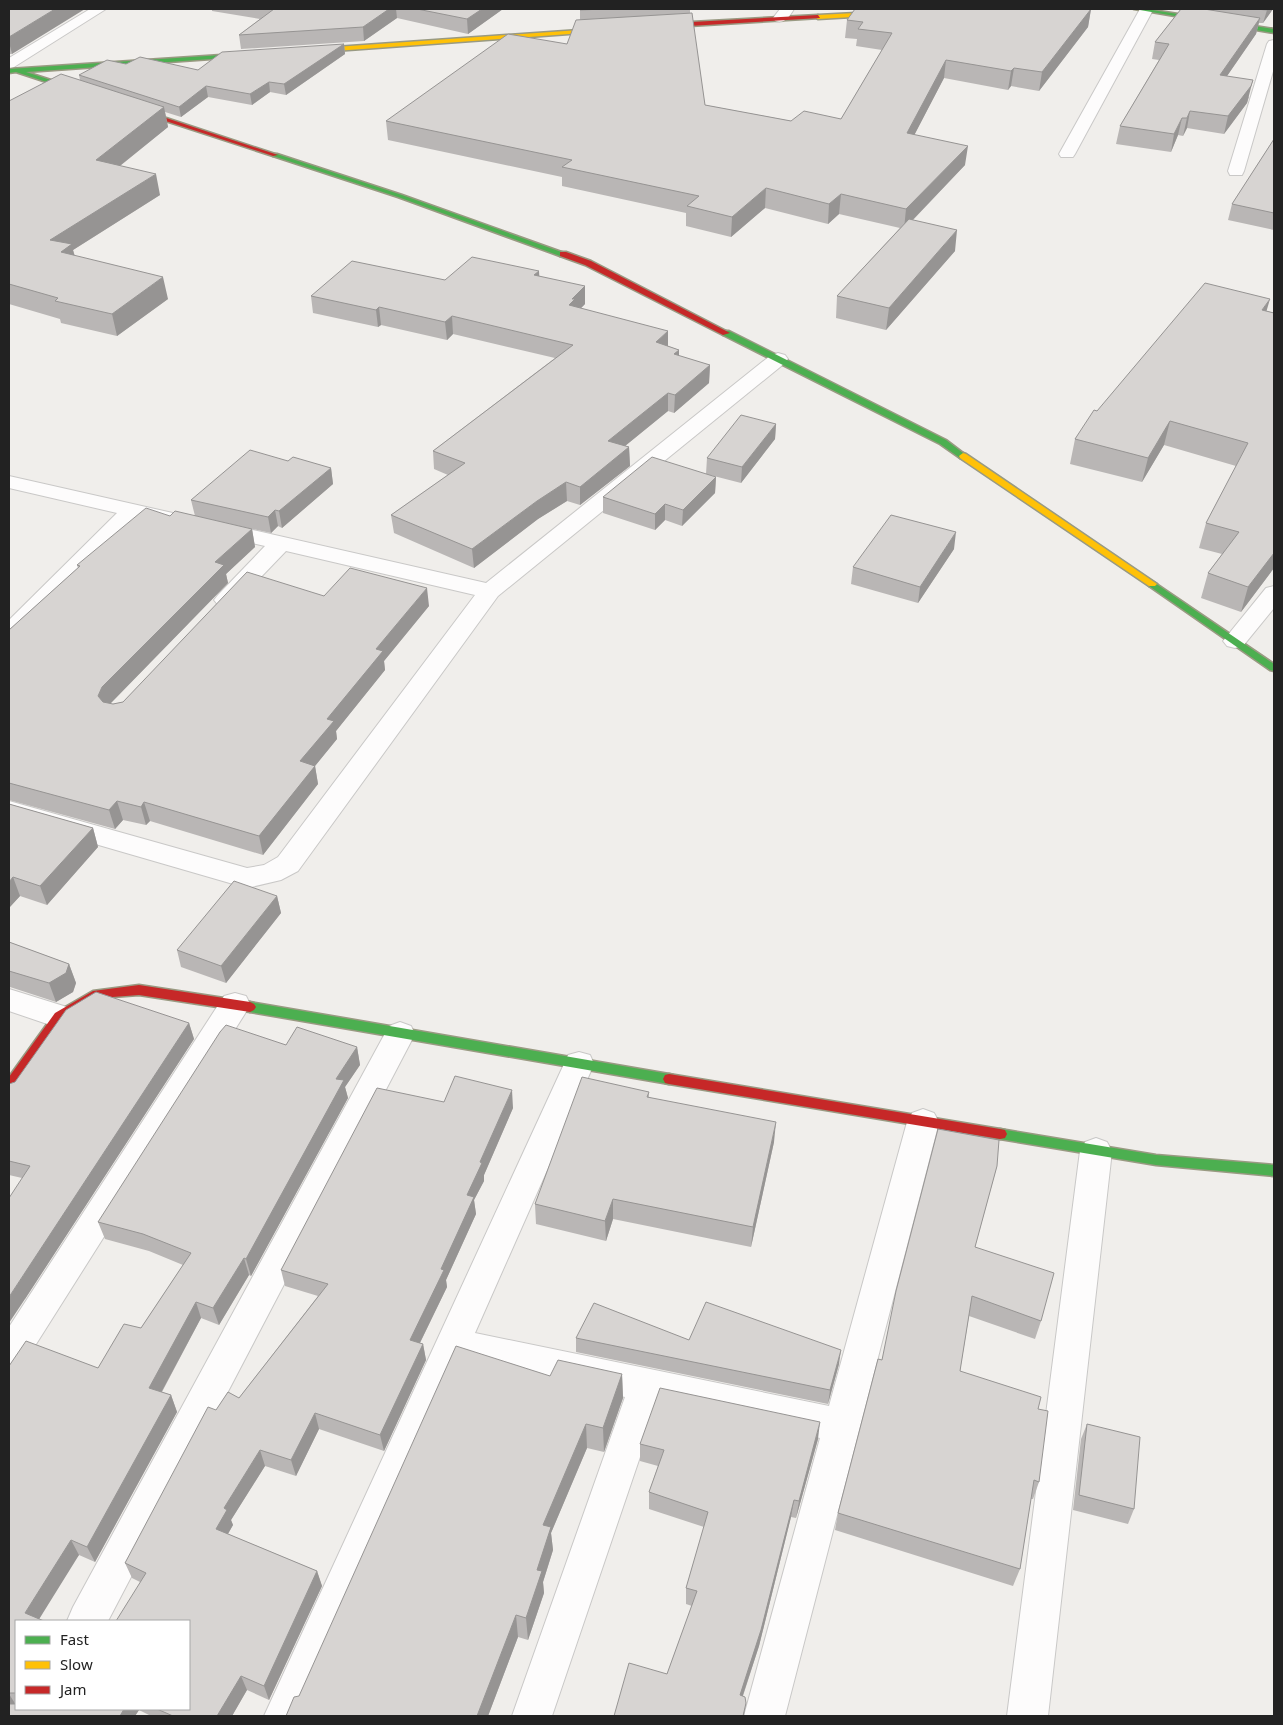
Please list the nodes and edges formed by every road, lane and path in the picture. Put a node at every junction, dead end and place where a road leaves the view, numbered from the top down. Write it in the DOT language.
graph roads {
  1 [pos="99,9"];
  2 [pos="956,9"];
  3 [pos="1142,9"];
  4 [pos="783,14"];
  5 [pos="649,27"];
  6 [pos="619,29"];
  7 [pos="1274,31"];
  8 [pos="1274,44"];
  9 [pos="294,52"];
  10 [pos="264,54"];
  11 [pos="12,69"];
  12 [pos="93,95"];
  13 [pos="120,104"];
  14 [pos="1067,154"];
  15 [pos="1236,171"];
  16 [pos="778,359"];
  17 [pos="11,486"];
  18 [pos="133,510"];
  19 [pos="280,544"];
  20 [pos="490,591"];
  21 [pos="1274,592"];
  22 [pos="213,614"];
  23 [pos="12,630"];
  24 [pos="1235,641"];
  25 [pos="1274,668"];
  26 [pos="9,810"];
  27 [pos="9,1000"];
  28 [pos="235,1004"];
  29 [pos="59,1016"];
  30 [pos="400,1034"];
  31 [pos="579,1064"];
  32 [pos="9,1087"];
  33 [pos="923,1122"];
  34 [pos="1096,1150"];
  35 [pos="1274,1171"];
  36 [pos="452,1344"];
  37 [pos="9,1356"];
  38 [pos="646,1385"];
  39 [pos="842,1426"];
  40 [pos="88,1620"];
  41 [pos="284,1716"];
  42 [pos="532,1716"];
  43 [pos="765,1716"];
  44 [pos="1027,1716"];
  1 -- 11 [label="street"];
  2 -- 4 [label="main road"];
  3 -- 7 [label="main road"];
  3 -- 14 [label="street"];
  4 -- 5 [label="main road"];
  6 -- 9 [label="main road"];
  8 -- 15 [label="street"];
  10 -- 11 [label="main road"];
  11 -- 12 [label="main road"];
  13 -- 16 [label="main road"];
  16 -- 20 [label="street"];
  16 -- 24 [label="main road"];
  17 -- 18 [label="street"];
  18 -- 19 [label="street"];
  18 -- 23 [label="street"];
  19 -- 20 [label="street"];
  19 -- 22 [label="street"];
  20 -- 26 [label="street"];
  21 -- 24 [label="street"];
  24 -- 25 [label="main road"];
  27 -- 29 [label="street"];
  28 -- 29 [label="main road"];
  28 -- 30 [label="main road"];
  28 -- 37 [label="street"];
  29 -- 32 [label="main road"];
  30 -- 31 [label="main road"];
  30 -- 40 [label="street"];
  31 -- 33 [label="main road"];
  31 -- 36 [label="street"];
  33 -- 34 [label="main road"];
  33 -- 39 [label="street"];
  34 -- 35 [label="main road"];
  34 -- 44 [label="street"];
  36 -- 38 [label="street"];
  36 -- 41 [label="street"];
  38 -- 39 [label="street"];
  38 -- 42 [label="street"];
  39 -- 43 [label="street"];
}
